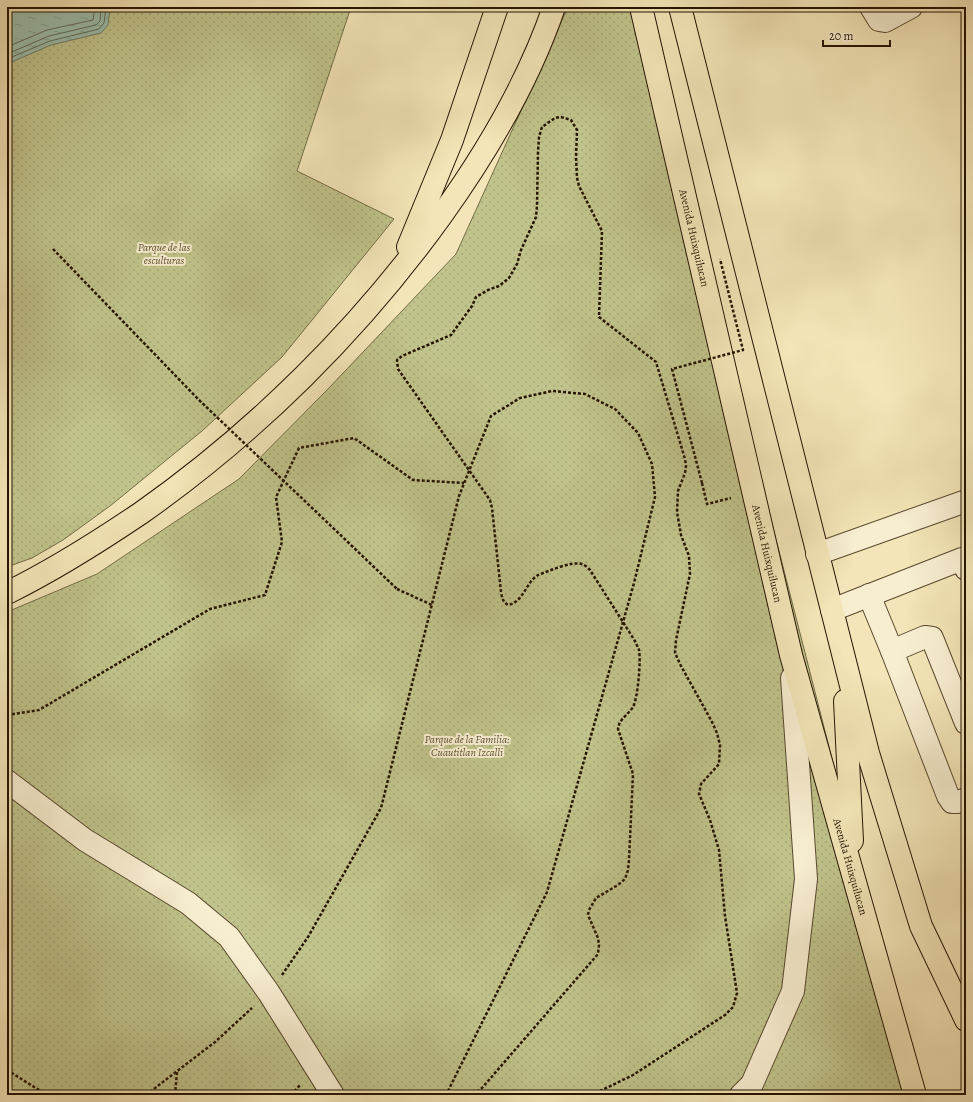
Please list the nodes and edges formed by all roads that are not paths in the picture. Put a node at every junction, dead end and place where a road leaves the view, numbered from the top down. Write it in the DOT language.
graph roads {
  1 [pos="497,7"];
  2 [pos="554,7"];
  3 [pos="641,7"];
  4 [pos="680,7"];
  5 [pos="871,7"];
  6 [pos="911,7"];
  7 [pos="397,274"];
  8 [pos="966,501"];
  9 [pos="817,554"];
  10 [pos="965,561"];
  11 [pos="7,593"];
  12 [pos="869,595"];
  13 [pos="832,610"];
  14 [pos="892,651"];
  15 [pos="843,652"];
  16 [pos="790,655"];
  17 [pos="966,723"];
  18 [pos="7,781"];
  19 [pos="966,799"];
  20 [pos="854,880"];
  21 [pos="966,1020"];
  22 [pos="333,1095"];
  23 [pos="741,1095"];
  24 [pos="915,1095"];
  1 -- 7 [label="main road"];
  2 -- 7 [label="main road"];
  3 -- 16 [label="main road, Avenida Huixquilucan"];
  4 -- 9 [label="main road"];
  5 -- 6 [label="street"];
  7 -- 11 [label="main road"];
  8 -- 9 [label="street"];
  9 -- 13 [label="main road"];
  10 -- 12 [label="street"];
  12 -- 13 [label="street"];
  12 -- 14 [label="street"];
  13 -- 15 [label="main road"];
  14 -- 17 [label="street"];
  14 -- 19 [label="street"];
  15 -- 20 [label="main road"];
  15 -- 21 [label="main road"];
  16 -- 20 [label="main road, Avenida Huixquilucan"];
  16 -- 23 [label="street"];
  18 -- 22 [label="street"];
  20 -- 24 [label="main road, Avenida Huixquilucan"];
}
